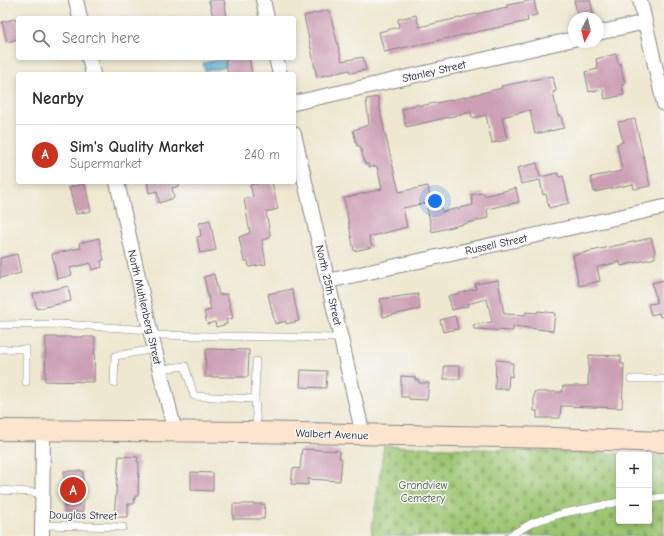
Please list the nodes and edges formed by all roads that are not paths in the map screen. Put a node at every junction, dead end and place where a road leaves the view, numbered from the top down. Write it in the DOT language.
graph roads {
  1 [pos="76,0"];
  2 [pos="263,0"];
  3 [pos="640,0"];
  4 [pos="80,16"];
  5 [pos="267,16"];
  6 [pos="645,22"];
  7 [pos="604,32"];
  8 [pos="568,40"];
  9 [pos="90,60"];
  10 [pos="276,60"];
  11 [pos="92,72"];
  12 [pos="280,72"];
  13 [pos="296,103"];
  14 [pos="664,104"];
  15 [pos="296,143"];
  16 [pos="117,184"];
  17 [pos="664,207"];
  18 [pos="328,281"];
  19 [pos="0,325"];
  20 [pos="150,332"];
  21 [pos="341,338"];
  22 [pos="0,349"];
  23 [pos="155,349"];
  24 [pos="256,361"];
  25 [pos="160,369"];
  26 [pos="631,379"];
  27 [pos="664,379"];
  28 [pos="26,382"];
  29 [pos="114,383"];
  30 [pos="255,399"];
  31 [pos="0,430"];
  32 [pos="43,431"];
  33 [pos="175,432"];
  34 [pos="257,432"];
  35 [pos="363,435"];
  36 [pos="664,442"];
  37 [pos="0,490"];
  38 [pos="43,493"];
  39 [pos="664,498"];
  40 [pos="652,499"];
  41 [pos="616,503"];
  42 [pos="123,527"];
  43 [pos="42,530"];
  44 [pos="509,536"];
  1 -- 4 [label="street"];
  2 -- 5 [label="street"];
  3 -- 6 [label="street"];
  6 -- 7 [label="street"];
  6 -- 14 [label="street"];
  8 -- 13 [label="street, Stanley Street"];
  9 -- 11 [label="street"];
  10 -- 12 [label="street"];
  15 -- 18 [label="street, North 25th Street"];
  16 -- 20 [label="street, North Muhlenberg Street"];
  17 -- 18 [label="street, Russell Street"];
  18 -- 21 [label="street, North 25th Street"];
  19 -- 20 [label="lane"];
  20 -- 21 [label="lane"];
  20 -- 23 [label="street, North Muhlenberg Street"];
  21 -- 35 [label="street, North 25th Street"];
  22 -- 28 [label="lane"];
  23 -- 25 [label="street, North Muhlenberg Street"];
  23 -- 29 [label="lane"];
  24 -- 30 [label="lane"];
  25 -- 30 [label="lane"];
  25 -- 33 [label="street, North Muhlenberg Street"];
  26 -- 27 [label="lane"];
  30 -- 34 [label="lane"];
  31 -- 32 [label="main road, Walbert Avenue"];
  32 -- 33 [label="main road, Walbert Avenue"];
  32 -- 38 [label="street"];
  33 -- 34 [label="main road, Walbert Avenue"];
  34 -- 35 [label="main road, Walbert Avenue"];
  35 -- 36 [label="main road, Walbert Avenue"];
  37 -- 38 [label="lane"];
  38 -- 43 [label="street"];
  39 -- 40 [label="lane"];
  41 -- 44 [label="lane"];
  42 -- 43 [label="lane, Douglas Street"];
}
